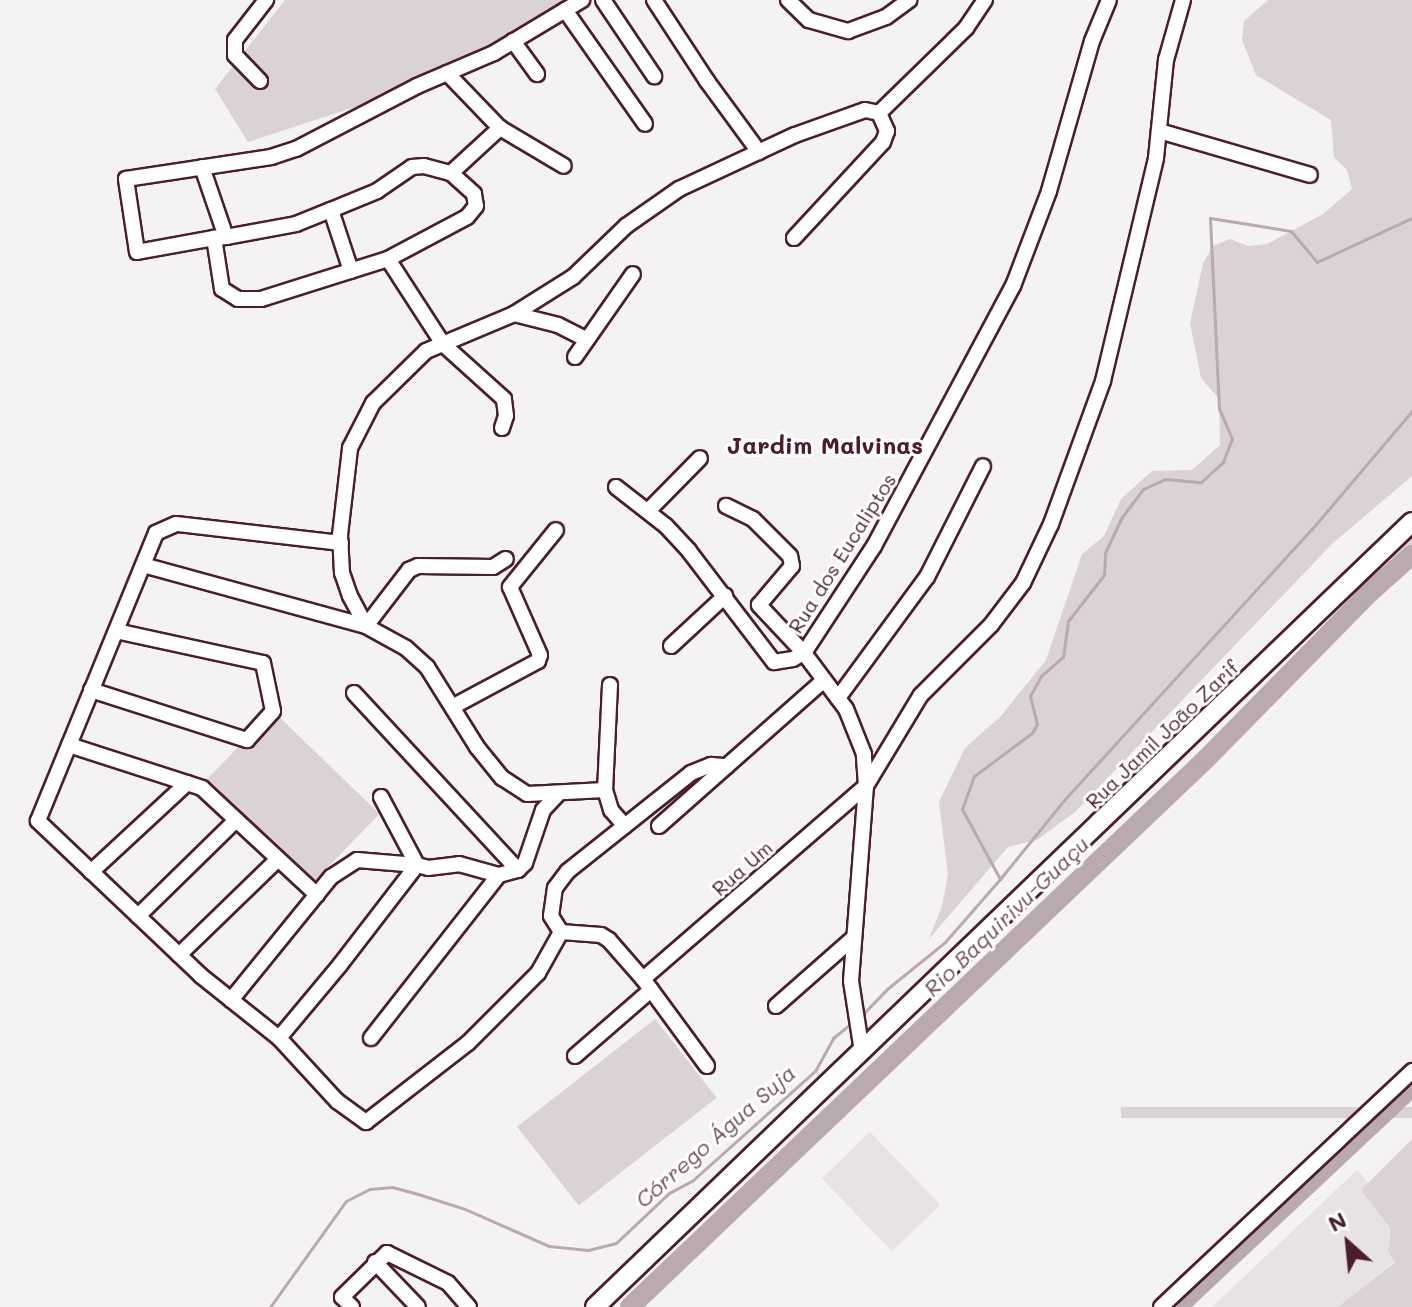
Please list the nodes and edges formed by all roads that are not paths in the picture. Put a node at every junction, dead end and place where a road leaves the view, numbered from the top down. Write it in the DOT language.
graph roads {
  1 [pos="266,0"];
  2 [pos="582,0"];
  3 [pos="603,0"];
  4 [pos="654,0"];
  5 [pos="788,0"];
  6 [pos="909,0"];
  7 [pos="985,0"];
  8 [pos="1109,0"];
  9 [pos="1183,0"];
  10 [pos="565,10"];
  11 [pos="513,41"];
  12 [pos="447,73"];
  13 [pos="537,74"];
  14 [pos="654,76"];
  15 [pos="260,81"];
  16 [pos="879,113"];
  17 [pos="645,124"];
  18 [pos="500,128"];
  19 [pos="1159,131"];
  20 [pos="759,152"];
  21 [pos="564,166"];
  22 [pos="202,167"];
  23 [pos="451,173"];
  24 [pos="1310,175"];
  25 [pos="331,210"];
  26 [pos="220,238"];
  27 [pos="794,238"];
  28 [pos="388,259"];
  29 [pos="351,271"];
  30 [pos="633,274"];
  31 [pos="514,314"];
  32 [pos="586,339"];
  33 [pos="443,344"];
  34 [pos="575,357"];
  35 [pos="502,428"];
  36 [pos="700,458"];
  37 [pos="983,466"];
  38 [pos="616,487"];
  39 [pos="726,506"];
  40 [pos="648,511"];
  41 [pos="1412,522"];
  42 [pos="556,530"];
  43 [pos="341,543"];
  44 [pos="506,559"];
  45 [pos="143,565"];
  46 [pos="725,596"];
  47 [pos="366,626"];
  48 [pos="116,631"];
  49 [pos="671,646"];
  50 [pos="804,653"];
  51 [pos="824,680"];
  52 [pos="610,685"];
  53 [pos="91,690"];
  54 [pos="354,693"];
  55 [pos="838,698"];
  56 [pos="454,706"];
  57 [pos="69,745"];
  58 [pos="727,766"];
  59 [pos="187,783"];
  60 [pos="866,786"];
  61 [pos="605,790"];
  62 [pos="558,794"];
  63 [pos="381,797"];
  64 [pos="236,820"];
  65 [pos="625,826"];
  66 [pos="659,826"];
  67 [pos="277,860"];
  68 [pos="417,865"];
  69 [pos="518,870"];
  70 [pos="91,872"];
  71 [pos="499,875"];
  72 [pos="317,895"];
  73 [pos="138,916"];
  74 [pos="561,932"];
  75 [pos="853,938"];
  76 [pos="179,955"];
  77 [pos="647,985"];
  78 [pos="231,1000"];
  79 [pos="776,1006"];
  80 [pos="279,1038"];
  81 [pos="371,1038"];
  82 [pos="862,1052"];
  83 [pos="575,1056"];
  84 [pos="707,1066"];
  85 [pos="1412,1071"];
  86 [pos="375,1262"];
  87 [pos="343,1304"];
  88 [pos="418,1307"];
  89 [pos="469,1307"];
  90 [pos="595,1307"];
  91 [pos="1161,1307"];
  1 -- 15 [label="street"];
  2 -- 10 [label="street"];
  3 -- 14 [label="street"];
  4 -- 20 [label="street"];
  5 -- 6 [label="street"];
  7 -- 16 [label="street"];
  8 -- 50 [label="street, Rua dos Eucaliptos"];
  9 -- 19 [label="street"];
  10 -- 11 [label="street"];
  10 -- 17 [label="street"];
  11 -- 12 [label="street"];
  11 -- 13 [label="street"];
  12 -- 18 [label="street"];
  12 -- 22 [label="street"];
  16 -- 20 [label="street"];
  16 -- 27 [label="street"];
  18 -- 21 [label="street"];
  18 -- 23 [label="street"];
  19 -- 24 [label="street"];
  19 -- 60 [label="street"];
  20 -- 31 [label="street"];
  22 -- 26 [label="street"];
  22 -- 26 [label="street"];
  23 -- 25 [label="street"];
  23 -- 28 [label="street"];
  25 -- 26 [label="street"];
  25 -- 29 [label="street"];
  26 -- 29 [label="street"];
  28 -- 29 [label="street"];
  28 -- 33 [label="street"];
  30 -- 32 [label="street"];
  31 -- 32 [label="street"];
  31 -- 33 [label="street"];
  32 -- 34 [label="street"];
  33 -- 35 [label="street"];
  33 -- 43 [label="street"];
  36 -- 40 [label="street"];
  37 -- 55 [label="street"];
  38 -- 40 [label="street"];
  39 -- 50 [label="street"];
  40 -- 46 [label="street"];
  41 -- 82 [label="main road, Rua Jamil João Zarif"];
  42 -- 56 [label="street"];
  43 -- 45 [label="street"];
  43 -- 47 [label="street"];
  44 -- 47 [label="street"];
  45 -- 47 [label="street"];
  45 -- 48 [label="street"];
  46 -- 49 [label="street"];
  46 -- 50 [label="street"];
  47 -- 56 [label="street"];
  48 -- 53 [label="street"];
  48 -- 53 [label="street"];
  50 -- 51 [label="street, Rua dos Eucaliptos"];
  51 -- 55 [label="street, Rua dos Eucaliptos"];
  51 -- 58 [label="street"];
  52 -- 61 [label="street"];
  53 -- 57 [label="street"];
  54 -- 69 [label="street"];
  55 -- 60 [label="street, Rua dos Eucaliptos"];
  56 -- 62 [label="street"];
  57 -- 59 [label="street"];
  57 -- 70 [label="street"];
  58 -- 65 [label="street"];
  58 -- 66 [label="street"];
  59 -- 64 [label="street"];
  59 -- 70 [label="street"];
  60 -- 75 [label="street, Rua dos Eucaliptos"];
  60 -- 77 [label="street, Rua Um"];
  61 -- 62 [label="street"];
  61 -- 65 [label="street"];
  62 -- 69 [label="street"];
  63 -- 68 [label="street"];
  64 -- 67 [label="street"];
  64 -- 73 [label="street"];
  65 -- 74 [label="street"];
  67 -- 72 [label="street"];
  67 -- 76 [label="street"];
  68 -- 71 [label="street"];
  68 -- 72 [label="street"];
  68 -- 80 [label="street"];
  69 -- 71 [label="street"];
  70 -- 73 [label="street"];
  71 -- 81 [label="street"];
  72 -- 78 [label="street"];
  73 -- 76 [label="street"];
  74 -- 77 [label="street"];
  74 -- 80 [label="street"];
  75 -- 79 [label="street"];
  75 -- 82 [label="street, Rua dos Eucaliptos"];
  76 -- 78 [label="street"];
  77 -- 83 [label="street, Rua Um"];
  77 -- 84 [label="street"];
  78 -- 80 [label="street"];
  82 -- 90 [label="main road, Rua Jamil João Zarif"];
  85 -- 91 [label="street"];
  86 -- 87 [label="street"];
  86 -- 88 [label="street"];
  86 -- 89 [label="street"];
}
